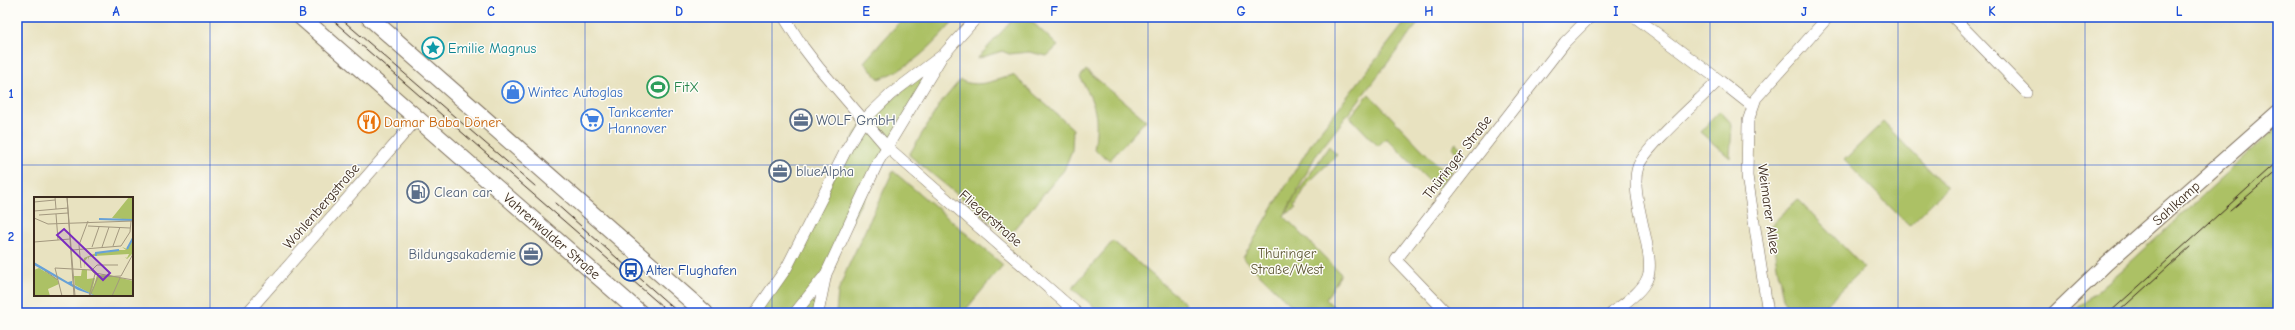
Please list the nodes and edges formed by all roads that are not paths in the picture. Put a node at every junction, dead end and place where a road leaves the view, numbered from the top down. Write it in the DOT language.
graph roads {
  1 [pos="301,17"];
  2 [pos="370,17"];
  3 [pos="784,17"];
  4 [pos="977,17"];
  5 [pos="1590,17"];
  6 [pos="1635,17"];
  7 [pos="1828,17"];
  8 [pos="1953,17"];
  9 [pos="944,54"];
  10 [pos="1719,80"];
  11 [pos="2027,93"];
  12 [pos="1752,106"];
  13 [pos="2278,112"];
  14 [pos="417,119"];
  15 [pos="864,120"];
  16 [pos="886,146"];
  17 [pos="826,274"];
  18 [pos="2074,294"];
  19 [pos="247,313"];
  20 [pos="640,313"];
  21 [pos="705,313"];
  22 [pos="755,313"];
  23 [pos="795,313"];
  24 [pos="818,313"];
  25 [pos="1077,313"];
  26 [pos="1447,313"];
  27 [pos="1612,313"];
  28 [pos="1768,313"];
  29 [pos="2049,313"];
  30 [pos="2055,313"];
  1 -- 14 [label="main road, Vahrenwalder Straße"];
  2 -- 21 [label="main road"];
  3 -- 15 [label="street, Fliegerstraße"];
  4 -- 9 [label="street"];
  5 -- 26 [label="street, Thüringer Straße"];
  6 -- 10 [label="street"];
  7 -- 12 [label="street, Weimarer Allee"];
  8 -- 11 [label="street"];
  9 -- 15 [label="street"];
  9 -- 16 [label="street"];
  10 -- 12 [label="street"];
  10 -- 27 [label="street"];
  12 -- 28 [label="street, Weimarer Allee"];
  13 -- 18 [label="street, Sahlkamp"];
  14 -- 19 [label="street, Wohlenbergstraße"];
  14 -- 20 [label="main road, Vahrenwalder Straße"];
  15 -- 16 [label="street, Fliegerstraße"];
  15 -- 22 [label="street"];
  16 -- 17 [label="street"];
  16 -- 25 [label="street, Fliegerstraße"];
  17 -- 23 [label="street"];
  17 -- 24 [label="street"];
  18 -- 29 [label="street, Sahlkamp"];
  18 -- 30 [label="street, Sahlkamp"];
}
